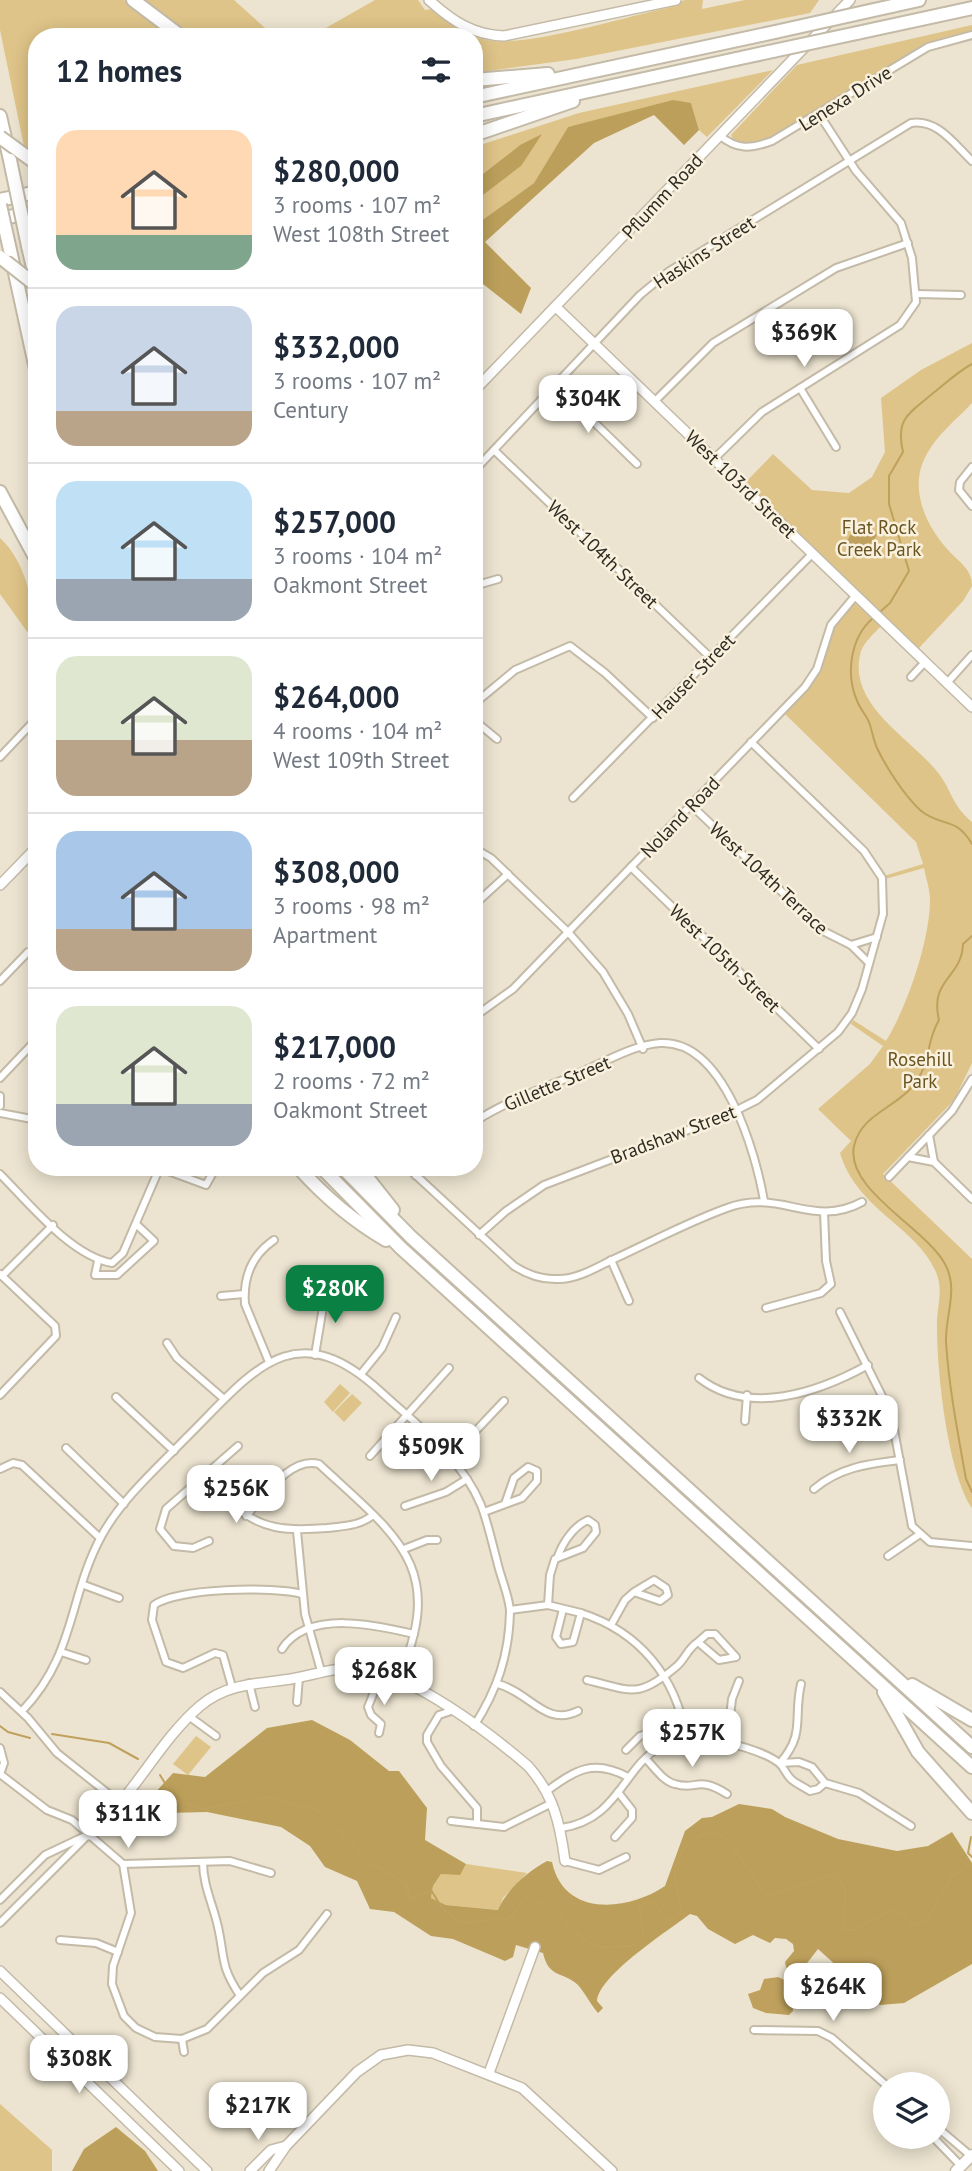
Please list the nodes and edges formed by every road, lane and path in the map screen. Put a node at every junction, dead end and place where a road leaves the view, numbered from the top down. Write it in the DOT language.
graph roads {
  1 [pos="133,0"];
  2 [pos="429,0"];
  3 [pos="676,0"];
  4 [pos="850,0"];
  5 [pos="919,0"];
  6 [pos="972,8"];
  7 [pos="170,28"];
  8 [pos="468,28"];
  9 [pos="483,34"];
  10 [pos="972,35"];
  11 [pos="593,71"];
  12 [pos="483,79"];
  13 [pos="623,84"];
  14 [pos="483,95"];
  15 [pos="483,114"];
  16 [pos="819,114"];
  17 [pos="0,116"];
  18 [pos="483,132"];
  19 [pos="719,135"];
  20 [pos="0,138"];
  21 [pos="28,158"];
  22 [pos="849,160"];
  23 [pos="972,161"];
  24 [pos="28,195"];
  25 [pos="0,203"];
  26 [pos="28,213"];
  27 [pos="0,219"];
  28 [pos="908,243"];
  29 [pos="28,246"];
  30 [pos="5,254"];
  31 [pos="28,277"];
  32 [pos="916,294"];
  33 [pos="961,295"];
  34 [pos="556,307"];
  35 [pos="28,340"];
  36 [pos="595,344"];
  37 [pos="483,382"];
  38 [pos="557,386"];
  39 [pos="800,388"];
  40 [pos="655,401"];
  41 [pos="836,447"];
  42 [pos="494,450"];
  43 [pos="715,458"];
  44 [pos="483,462"];
  45 [pos="637,464"];
  46 [pos="972,467"];
  47 [pos="0,492"];
  48 [pos="972,506"];
  49 [pos="28,544"];
  50 [pos="813,553"];
  51 [pos="498,579"];
  52 [pos="483,583"];
  53 [pos="856,594"];
  54 [pos="972,655"];
  55 [pos="711,658"];
  56 [pos="925,662"];
  57 [pos="911,677"];
  58 [pos="947,682"];
  59 [pos="483,697"];
  60 [pos="972,707"];
  61 [pos="653,719"];
  62 [pos="28,727"];
  63 [pos="483,727"];
  64 [pos="497,739"];
  65 [pos="751,742"];
  66 [pos="0,757"];
  67 [pos="573,798"];
  68 [pos="691,805"];
  69 [pos="483,855"];
  70 [pos="28,856"];
  71 [pos="631,867"];
  72 [pos="508,874"];
  73 [pos="0,885"];
  74 [pos="483,897"];
  75 [pos="568,932"];
  76 [pos="877,937"];
  77 [pos="851,945"];
  78 [pos="28,952"];
  79 [pos="869,963"];
  80 [pos="0,981"];
  81 [pos="483,1011"];
  82 [pos="28,1048"];
  83 [pos="643,1049"];
  84 [pos="818,1049"];
  85 [pos="0,1078"];
  86 [pos="972,1079"];
  87 [pos="0,1097"];
  88 [pos="0,1107"];
  89 [pos="736,1111"];
  90 [pos="0,1112"];
  91 [pos="483,1117"];
  92 [pos="28,1118"];
  93 [pos="929,1135"];
  94 [pos="908,1157"];
  95 [pos="934,1162"];
  96 [pos="0,1174"];
  97 [pos="157,1176"];
  98 [pos="182,1176"];
  99 [pos="211,1176"];
  100 [pos="307,1176"];
  101 [pos="330,1176"];
  102 [pos="351,1176"];
  103 [pos="366,1176"];
  104 [pos="416,1176"];
  105 [pos="889,1177"];
  106 [pos="972,1199"];
  107 [pos="764,1201"];
  108 [pos="862,1202"];
  109 [pos="824,1212"];
  110 [pos="136,1224"];
  111 [pos="53,1225"];
  112 [pos="479,1235"];
  113 [pos="411,1237"];
  114 [pos="274,1240"];
  115 [pos="401,1248"];
  116 [pos="98,1261"];
  117 [pos="611,1261"];
  118 [pos="1,1275"];
  119 [pos="326,1289"];
  120 [pos="244,1294"];
  121 [pos="221,1296"];
  122 [pos="629,1301"];
  123 [pos="766,1308"];
  124 [pos="840,1312"];
  125 [pos="396,1317"];
  126 [pos="167,1343"];
  127 [pos="315,1355"];
  128 [pos="269,1362"];
  129 [pos="868,1365"];
  130 [pos="449,1368"];
  131 [pos="361,1374"];
  132 [pos="699,1378"];
  133 [pos="0,1395"];
  134 [pos="747,1395"];
  135 [pos="116,1397"];
  136 [pos="224,1399"];
  137 [pos="504,1401"];
  138 [pos="407,1415"];
  139 [pos="745,1421"];
  140 [pos="238,1446"];
  141 [pos="65,1448"];
  142 [pos="174,1451"];
  143 [pos="370,1456"];
  144 [pos="451,1457"];
  145 [pos="900,1460"];
  146 [pos="0,1469"];
  147 [pos="209,1472"];
  148 [pos="467,1479"];
  149 [pos="814,1489"];
  150 [pos="124,1504"];
  151 [pos="505,1504"];
  152 [pos="405,1506"];
  153 [pos="484,1512"];
  154 [pos="373,1515"];
  155 [pos="246,1516"];
  156 [pos="297,1531"];
  157 [pos="920,1534"];
  158 [pos="100,1538"];
  159 [pos="438,1540"];
  160 [pos="209,1541"];
  161 [pos="972,1546"];
  162 [pos="404,1549"];
  163 [pos="558,1556"];
  164 [pos="888,1556"];
  165 [pos="84,1584"];
  166 [pos="634,1592"];
  167 [pos="302,1594"];
  168 [pos="119,1598"];
  169 [pos="548,1605"];
  170 [pos="563,1609"];
  171 [pos="510,1610"];
  172 [pos="581,1613"];
  173 [pos="611,1625"];
  174 [pos="308,1630"];
  175 [pos="414,1634"];
  176 [pos="698,1642"];
  177 [pos="282,1649"];
  178 [pos="61,1652"];
  179 [pos="86,1660"];
  180 [pos="321,1671"];
  181 [pos="382,1672"];
  182 [pos="891,1672"];
  183 [pos="664,1676"];
  184 [pos="299,1677"];
  185 [pos="399,1677"];
  186 [pos="587,1680"];
  187 [pos="740,1681"];
  188 [pos="878,1682"];
  189 [pos="249,1684"];
  190 [pos="498,1684"];
  191 [pos="801,1684"];
  192 [pos="232,1687"];
  193 [pos="0,1692"];
  194 [pos="297,1702"];
  195 [pos="255,1707"];
  196 [pos="22,1711"];
  197 [pos="451,1711"];
  198 [pos="578,1711"];
  199 [pos="190,1717"];
  200 [pos="972,1720"];
  201 [pos="474,1726"];
  202 [pos="379,1732"];
  203 [pos="216,1737"];
  204 [pos="686,1737"];
  205 [pos="727,1743"];
  206 [pos="660,1746"];
  207 [pos="972,1747"];
  208 [pos="0,1748"];
  209 [pos="626,1750"];
  210 [pos="646,1759"];
  211 [pos="780,1763"];
  212 [pos="972,1767"];
  213 [pos="0,1774"];
  214 [pos="628,1777"];
  215 [pos="825,1783"];
  216 [pos="547,1791"];
  217 [pos="618,1792"];
  218 [pos="727,1794"];
  219 [pos="120,1803"];
  220 [pos="552,1804"];
  221 [pos="972,1813"];
  222 [pos="451,1821"];
  223 [pos="477,1824"];
  224 [pos="911,1826"];
  225 [pos="561,1828"];
  226 [pos="88,1835"];
  227 [pos="615,1837"];
  228 [pos="626,1857"];
  229 [pos="565,1861"];
  230 [pos="203,1862"];
  231 [pos="123,1864"];
  232 [pos="271,1873"];
  233 [pos="0,1900"];
  234 [pos="327,1914"];
  235 [pos="0,1923"];
  236 [pos="60,1940"];
  237 [pos="536,1947"];
  238 [pos="118,1952"];
  239 [pos="0,1971"];
  240 [pos="239,1994"];
  241 [pos="0,1998"];
  242 [pos="754,2030"];
  243 [pos="182,2039"];
  244 [pos="184,2052"];
  245 [pos="489,2073"];
  246 [pos="873,2074"];
  247 [pos="950,2138"];
  248 [pos="286,2147"];
  249 [pos="944,2149"];
  250 [pos="972,2156"];
  251 [pos="961,2169"];
  252 [pos="179,2171"];
  253 [pos="207,2171"];
  254 [pos="250,2171"];
  255 [pos="269,2171"];
  256 [pos="612,2171"];
  1 -- 7 [label="highway"];
  2 -- 8 [label="main road"];
  3 -- 9 [label="main road"];
  4 -- 19 [label="main road, Pflumm Road"];
  5 -- 11 [label="highway, bridge"];
  6 -- 13 [label="highway, bridge"];
  10 -- 16 [label="street, Lenexa Drive"];
  11 -- 12 [label="highway"];
  11 -- 14 [label="highway"];
  13 -- 15 [label="highway"];
  13 -- 18 [label="highway"];
  16 -- 19 [label="street, Lenexa Drive"];
  16 -- 22 [label="street"];
  17 -- 29 [label="highway, bridge"];
  19 -- 34 [label="main road, Pflumm Road"];
  20 -- 21 [label="highway, bridge"];
  22 -- 23 [label="street, Haskins Street"];
  22 -- 28 [label="street"];
  22 -- 36 [label="street, Haskins Street"];
  24 -- 25 [label="highway"];
  25 -- 30 [label="highway, bridge"];
  26 -- 27 [label="highway"];
  28 -- 32 [label="street"];
  28 -- 40 [label="street"];
  30 -- 31 [label="highway, bridge"];
  30 -- 35 [label="highway"];
  32 -- 33 [label="street"];
  32 -- 39 [label="street"];
  34 -- 36 [label="main road, West 103rd Street"];
  34 -- 37 [label="main road, Pflumm Road"];
  36 -- 38 [label="street, Haskins Street"];
  36 -- 40 [label="main road, West 103rd Street"];
  38 -- 42 [label="street, Haskins Street"];
  38 -- 45 [label="street"];
  39 -- 41 [label="street"];
  39 -- 43 [label="street"];
  40 -- 43 [label="main road, West 103rd Street"];
  42 -- 44 [label="street, Haskins Street"];
  42 -- 55 [label="street, West 104th Street"];
  43 -- 50 [label="main road, West 103rd Street"];
  46 -- 48 [label="street"];
  47 -- 49 [label="highway"];
  50 -- 53 [label="main road, West 103rd Street"];
  50 -- 55 [label="street, Hauser Street"];
  51 -- 52 [label="street"];
  53 -- 56 [label="main road, West 103rd Street"];
  53 -- 65 [label="street, Noland Road"];
  54 -- 58 [label="street"];
  55 -- 61 [label="street, Hauser Street"];
  56 -- 57 [label="street"];
  56 -- 58 [label="main road, West 103rd Street"];
  58 -- 60 [label="main road, West 103rd Street"];
  59 -- 61 [label="street"];
  61 -- 67 [label="street, Hauser Street"];
  62 -- 66 [label="street"];
  63 -- 64 [label="street"];
  65 -- 68 [label="street, Noland Road"];
  65 -- 76 [label="street, Bradshaw Street"];
  68 -- 71 [label="street, Noland Road"];
  68 -- 77 [label="street, West 104th Terrace"];
  69 -- 72 [label="street"];
  70 -- 73 [label="main road"];
  71 -- 75 [label="street, Noland Road"];
  71 -- 84 [label="street, West 105th Street"];
  72 -- 74 [label="street"];
  72 -- 75 [label="street"];
  75 -- 81 [label="street, Noland Road"];
  75 -- 83 [label="street"];
  76 -- 77 [label="street, West 104th Terrace"];
  76 -- 79 [label="street, Bradshaw Street"];
  77 -- 79 [label="street, West 104th Terrace"];
  78 -- 80 [label="street"];
  79 -- 84 [label="street, Bradshaw Street"];
  82 -- 85 [label="street"];
  83 -- 89 [label="street, Gillette Street"];
  83 -- 91 [label="street, Gillette Street"];
  84 -- 89 [label="street, Bradshaw Street"];
  86 -- 93 [label="street"];
  87 -- 88 [label="street"];
  89 -- 107 [label="street, Gillette Street"];
  89 -- 112 [label="street, Bradshaw Street"];
  90 -- 92 [label="street"];
  93 -- 94 [label="street"];
  93 -- 95 [label="street"];
  94 -- 95 [label="street"];
  94 -- 105 [label="street"];
  95 -- 106 [label="street"];
  96 -- 111 [label="street"];
  97 -- 110 [label="street"];
  98 -- 99 [label="street"];
  100 -- 115 [label="highway"];
  101 -- 115 [label="highway"];
  102 -- 113 [label="highway"];
  103 -- 113 [label="highway"];
  104 -- 112 [label="street"];
  107 -- 109 [label="street"];
  107 -- 117 [label="street"];
  108 -- 109 [label="street"];
  109 -- 123 [label="street"];
  110 -- 116 [label="street"];
  110 -- 116 [label="street"];
  111 -- 116 [label="street"];
  111 -- 118 [label="street"];
  112 -- 117 [label="street"];
  113 -- 182 [label="highway"];
  114 -- 120 [label="street"];
  115 -- 188 [label="highway"];
  117 -- 122 [label="street"];
  118 -- 133 [label="street"];
  119 -- 127 [label="street"];
  120 -- 121 [label="street"];
  120 -- 128 [label="street"];
  124 -- 129 [label="street"];
  125 -- 131 [label="street"];
  126 -- 136 [label="street"];
  127 -- 128 [label="street"];
  127 -- 131 [label="street"];
  128 -- 136 [label="street"];
  129 -- 134 [label="street"];
  129 -- 145 [label="street"];
  130 -- 138 [label="street"];
  131 -- 138 [label="street"];
  132 -- 134 [label="street"];
  134 -- 139 [label="street"];
  135 -- 142 [label="street"];
  136 -- 142 [label="street"];
  137 -- 144 [label="street"];
  138 -- 143 [label="street"];
  138 -- 144 [label="street"];
  140 -- 147 [label="street"];
  141 -- 150 [label="street"];
  142 -- 150 [label="street"];
  144 -- 148 [label="street"];
  145 -- 149 [label="street"];
  145 -- 157 [label="street"];
  146 -- 158 [label="street"];
  147 -- 155 [label="street"];
  147 -- 160 [label="street"];
  148 -- 152 [label="street"];
  148 -- 153 [label="street"];
  150 -- 158 [label="street"];
  151 -- 151 [label="street"];
  151 -- 153 [label="street"];
  153 -- 171 [label="street"];
  154 -- 155 [label="street"];
  154 -- 156 [label="street"];
  154 -- 162 [label="street"];
  155 -- 156 [label="street"];
  156 -- 167 [label="street"];
  157 -- 161 [label="street"];
  157 -- 164 [label="street"];
  158 -- 165 [label="street"];
  159 -- 162 [label="street"];
  162 -- 175 [label="street"];
  163 -- 163 [label="street"];
  163 -- 169 [label="street"];
  165 -- 168 [label="street"];
  165 -- 178 [label="street"];
  166 -- 166 [label="street"];
  166 -- 173 [label="street"];
  167 -- 174 [label="street"];
  167 -- 192 [label="street"];
  169 -- 170 [label="street"];
  169 -- 171 [label="street"];
  170 -- 172 [label="street"];
  170 -- 172 [label="street"];
  171 -- 190 [label="street"];
  172 -- 173 [label="street"];
  173 -- 183 [label="street"];
  174 -- 175 [label="street"];
  174 -- 177 [label="street"];
  174 -- 180 [label="street"];
  175 -- 185 [label="street"];
  176 -- 176 [label="street"];
  176 -- 183 [label="street"];
  178 -- 179 [label="street"];
  178 -- 196 [label="street"];
  180 -- 181 [label="main road"];
  180 -- 184 [label="main road"];
  181 -- 185 [label="main road"];
  181 -- 202 [label="street"];
  182 -- 200 [label="highway"];
  182 -- 207 [label="highway"];
  183 -- 186 [label="street"];
  183 -- 204 [label="street"];
  184 -- 189 [label="main road"];
  184 -- 194 [label="street"];
  185 -- 197 [label="main road"];
  187 -- 205 [label="street"];
  188 -- 212 [label="highway"];
  188 -- 221 [label="highway"];
  189 -- 192 [label="main road"];
  189 -- 195 [label="street"];
  190 -- 198 [label="street"];
  190 -- 201 [label="street"];
  191 -- 211 [label="street"];
  192 -- 199 [label="main road"];
  193 -- 196 [label="street"];
  196 -- 219 [label="street"];
  197 -- 201 [label="main road"];
  197 -- 223 [label="street"];
  199 -- 203 [label="street"];
  199 -- 219 [label="main road"];
  201 -- 216 [label="main road"];
  204 -- 205 [label="street"];
  204 -- 206 [label="street"];
  205 -- 211 [label="street"];
  206 -- 209 [label="street"];
  206 -- 210 [label="street"];
  208 -- 213 [label="street"];
  210 -- 214 [label="street"];
  210 -- 218 [label="street"];
  211 -- 215 [label="street"];
  211 -- 215 [label="street"];
  213 -- 226 [label="street"];
  214 -- 216 [label="street"];
  214 -- 217 [label="street"];
  215 -- 224 [label="street"];
  216 -- 220 [label="main road"];
  217 -- 225 [label="street"];
  217 -- 227 [label="street"];
  219 -- 226 [label="main road"];
  220 -- 223 [label="street"];
  220 -- 225 [label="main road"];
  222 -- 223 [label="street"];
  225 -- 229 [label="main road"];
  226 -- 231 [label="street"];
  226 -- 233 [label="street"];
  226 -- 235 [label="street"];
  228 -- 229 [label="street"];
  230 -- 231 [label="street"];
  230 -- 232 [label="street"];
  230 -- 240 [label="street"];
  231 -- 238 [label="street"];
  234 -- 240 [label="street"];
  236 -- 238 [label="street"];
  237 -- 245 [label="main road"];
  238 -- 243 [label="street"];
  239 -- 253 [label="main road"];
  240 -- 243 [label="street"];
  241 -- 252 [label="main road"];
  242 -- 246 [label="street"];
  243 -- 244 [label="street"];
  245 -- 248 [label="main road"];
  245 -- 256 [label="main road"];
  247 -- 250 [label="street"];
  248 -- 254 [label="main road"];
  248 -- 255 [label="main road"];
  249 -- 251 [label="street"];
  250 -- 251 [label="main road"];
}
